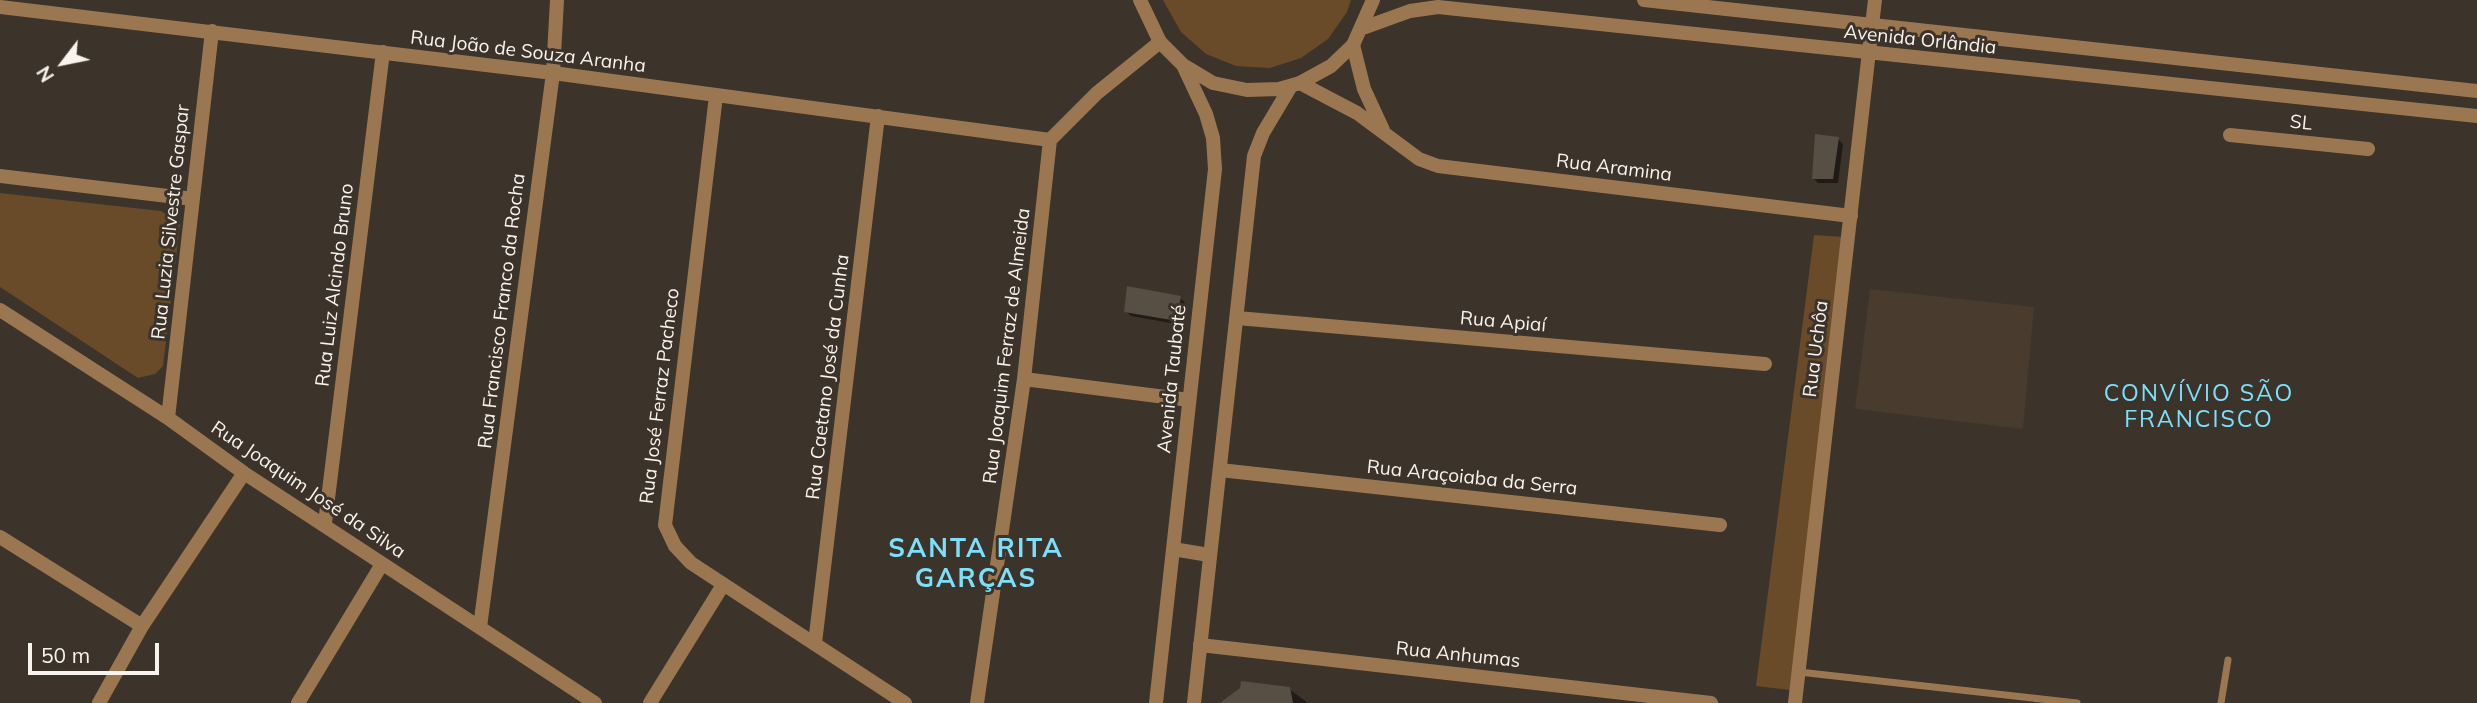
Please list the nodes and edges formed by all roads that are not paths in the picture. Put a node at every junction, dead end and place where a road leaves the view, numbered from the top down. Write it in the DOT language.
graph roads {
  1 [pos="557,0"];
  2 [pos="1373,0"];
  3 [pos="1644,0"];
  4 [pos="1875,0"];
  5 [pos="1139,1"];
  6 [pos="0,7"];
  7 [pos="1872,25"];
  8 [pos="1363,28"];
  9 [pos="212,31"];
  10 [pos="1160,42"];
  11 [pos="1353,45"];
  12 [pos="383,52"];
  13 [pos="1869,54"];
  14 [pos="1182,65"];
  15 [pos="552,73"];
  16 [pos="1295,85"];
  17 [pos="2477,91"];
  18 [pos="716,96"];
  19 [pos="878,116"];
  20 [pos="2477,116"];
  21 [pos="1384,131"];
  22 [pos="2230,135"];
  23 [pos="1049,140"];
  24 [pos="2368,149"];
  25 [pos="0,176"];
  26 [pos="193,199"];
  27 [pos="1851,216"];
  28 [pos="0,310"];
  29 [pos="1237,318"];
  30 [pos="1765,364"];
  31 [pos="1024,379"];
  32 [pos="1189,400"];
  33 [pos="169,418"];
  34 [pos="1220,470"];
  35 [pos="244,473"];
  36 [pos="325,523"];
  37 [pos="1720,525"];
  38 [pos="0,538"];
  39 [pos="1173,550"];
  40 [pos="1209,555"];
  41 [pos="382,564"];
  42 [pos="723,585"];
  43 [pos="142,626"];
  44 [pos="480,626"];
  45 [pos="815,643"];
  46 [pos="1200,645"];
  47 [pos="2228,660"];
  48 [pos="1798,672"];
  49 [pos="99,703"];
  50 [pos="298,703"];
  51 [pos="595,703"];
  52 [pos="650,703"];
  53 [pos="905,703"];
  54 [pos="976,703"];
  55 [pos="1156,703"];
  56 [pos="1194,703"];
  57 [pos="1712,703"];
  58 [pos="1795,703"];
  59 [pos="2077,703"];
  60 [pos="2221,703"];
  1 -- 15 [label="street, Rua Francisco Franco da Rocha"];
  2 -- 8 [label="street"];
  3 -- 7 [label="street, Avenida Orlândia"];
  4 -- 7 [label="street, Rua Uchôa"];
  5 -- 10 [label="street"];
  6 -- 9 [label="street, Rua João de Souza Aranha"];
  7 -- 13 [label="street, Rua Uchôa"];
  7 -- 17 [label="street, Avenida Orlândia"];
  8 -- 11 [label="street"];
  8 -- 13 [label="street, Avenida Orlândia"];
  9 -- 12 [label="street, Rua João de Souza Aranha"];
  9 -- 26 [label="street, Rua Luzia Silvestre Gaspar"];
  10 -- 14 [label="street"];
  10 -- 23 [label="street"];
  11 -- 16 [label="street"];
  11 -- 21 [label="street, Rua Aramina"];
  12 -- 15 [label="street, Rua João de Souza Aranha"];
  12 -- 36 [label="street, Rua Luiz Alcindo Bruno"];
  13 -- 20 [label="street, Avenida Orlândia"];
  13 -- 27 [label="street, Rua Uchôa"];
  14 -- 16 [label="street"];
  14 -- 32 [label="street, Avenida Taubaté"];
  15 -- 18 [label="street, Rua João de Souza Aranha"];
  15 -- 44 [label="street, Rua Francisco Franco da Rocha"];
  16 -- 21 [label="street, Rua Aramina"];
  16 -- 29 [label="street"];
  18 -- 19 [label="street, Rua João de Souza Aranha"];
  18 -- 42 [label="street, Rua José Ferraz Pacheco"];
  19 -- 23 [label="street, Rua João de Souza Aranha"];
  19 -- 45 [label="street, Rua Caetano José da Cunha"];
  21 -- 27 [label="street, Rua Aramina"];
  22 -- 24 [label="street, SL"];
  23 -- 31 [label="street, Rua Joaquim Ferraz de Almeida"];
  25 -- 26 [label="street"];
  26 -- 33 [label="street, Rua Luzia Silvestre Gaspar"];
  27 -- 48 [label="street, Rua Uchôa"];
  28 -- 33 [label="street, Rua Joaquim José da Silva"];
  29 -- 30 [label="street, Rua Apiaí"];
  29 -- 34 [label="street"];
  31 -- 32 [label="street"];
  31 -- 54 [label="street, Rua Joaquim Ferraz de Almeida"];
  32 -- 39 [label="street, Avenida Taubaté"];
  33 -- 35 [label="street, Rua Joaquim José da Silva"];
  34 -- 37 [label="street, Rua Araçoiaba da Serra"];
  34 -- 40 [label="street"];
  35 -- 36 [label="street, Rua Joaquim José da Silva"];
  35 -- 43 [label="street"];
  36 -- 41 [label="street, Rua Joaquim José da Silva"];
  38 -- 43 [label="street"];
  39 -- 40 [label="street"];
  39 -- 55 [label="street, Avenida Taubaté"];
  40 -- 46 [label="street"];
  41 -- 44 [label="street, Rua Joaquim José da Silva"];
  41 -- 50 [label="street"];
  42 -- 45 [label="street, Rua José Ferraz Pacheco"];
  42 -- 52 [label="street"];
  43 -- 49 [label="street"];
  44 -- 51 [label="street, Rua Joaquim José da Silva"];
  45 -- 53 [label="street, Rua José Ferraz Pacheco"];
  46 -- 56 [label="street"];
  46 -- 57 [label="street, Rua Anhumas"];
  47 -- 60 [label="lane"];
  48 -- 58 [label="street, Rua Uchôa"];
  48 -- 59 [label="lane"];
}
